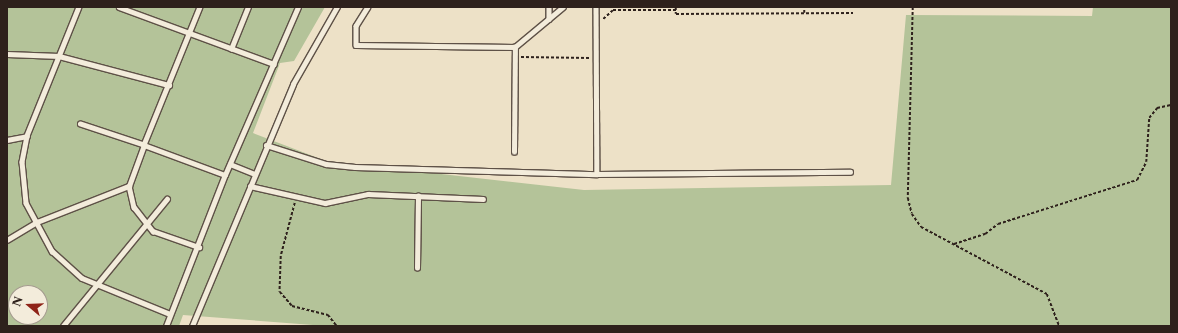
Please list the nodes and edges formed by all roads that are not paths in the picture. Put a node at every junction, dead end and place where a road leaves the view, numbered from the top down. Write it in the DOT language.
graph roads {
  1 [pos="79,7"];
  2 [pos="119,7"];
  3 [pos="200,7"];
  4 [pos="248,7"];
  5 [pos="298,7"];
  6 [pos="337,7"];
  7 [pos="368,7"];
  8 [pos="549,7"];
  9 [pos="563,7"];
  10 [pos="596,7"];
  11 [pos="549,19"];
  12 [pos="189,34"];
  13 [pos="514,48"];
  14 [pos="231,49"];
  15 [pos="7,54"];
  16 [pos="59,56"];
  17 [pos="274,64"];
  18 [pos="169,85"];
  19 [pos="80,124"];
  20 [pos="27,136"];
  21 [pos="7,140"];
  22 [pos="144,145"];
  23 [pos="266,145"];
  24 [pos="514,152"];
  25 [pos="230,164"];
  26 [pos="850,172"];
  27 [pos="255,174"];
  28 [pos="597,174"];
  29 [pos="225,175"];
  30 [pos="129,186"];
  31 [pos="250,186"];
  32 [pos="418,196"];
  33 [pos="167,199"];
  34 [pos="483,199"];
  35 [pos="37,222"];
  36 [pos="147,224"];
  37 [pos="7,240"];
  38 [pos="199,247"];
  39 [pos="417,268"];
  40 [pos="97,285"];
  41 [pos="170,314"];
  42 [pos="63,326"];
  43 [pos="166,326"];
  44 [pos="192,326"];
  1 -- 16 [label="lane"];
  2 -- 12 [label="lane"];
  3 -- 12 [label="lane"];
  4 -- 14 [label="lane"];
  5 -- 17 [label="lane"];
  6 -- 23 [label="lane"];
  7 -- 13 [label="lane"];
  8 -- 11 [label="lane"];
  9 -- 11 [label="lane"];
  10 -- 28 [label="lane"];
  11 -- 13 [label="lane"];
  12 -- 14 [label="lane"];
  12 -- 18 [label="lane"];
  13 -- 24 [label="lane"];
  14 -- 17 [label="lane"];
  15 -- 16 [label="lane"];
  16 -- 18 [label="lane"];
  16 -- 20 [label="lane"];
  17 -- 25 [label="lane"];
  18 -- 22 [label="lane"];
  19 -- 22 [label="lane"];
  20 -- 21 [label="lane"];
  20 -- 35 [label="lane"];
  22 -- 29 [label="lane"];
  22 -- 30 [label="lane"];
  23 -- 27 [label="lane"];
  23 -- 28 [label="lane"];
  25 -- 27 [label="lane"];
  25 -- 29 [label="lane"];
  26 -- 28 [label="lane"];
  27 -- 31 [label="lane"];
  29 -- 38 [label="lane"];
  30 -- 35 [label="lane"];
  30 -- 36 [label="lane"];
  31 -- 32 [label="lane"];
  31 -- 44 [label="lane"];
  32 -- 34 [label="lane"];
  32 -- 39 [label="lane"];
  33 -- 36 [label="lane"];
  35 -- 37 [label="lane"];
  35 -- 40 [label="lane"];
  36 -- 38 [label="lane"];
  36 -- 40 [label="lane"];
  38 -- 41 [label="lane"];
  40 -- 41 [label="lane"];
  40 -- 42 [label="lane"];
  41 -- 43 [label="lane"];
}
